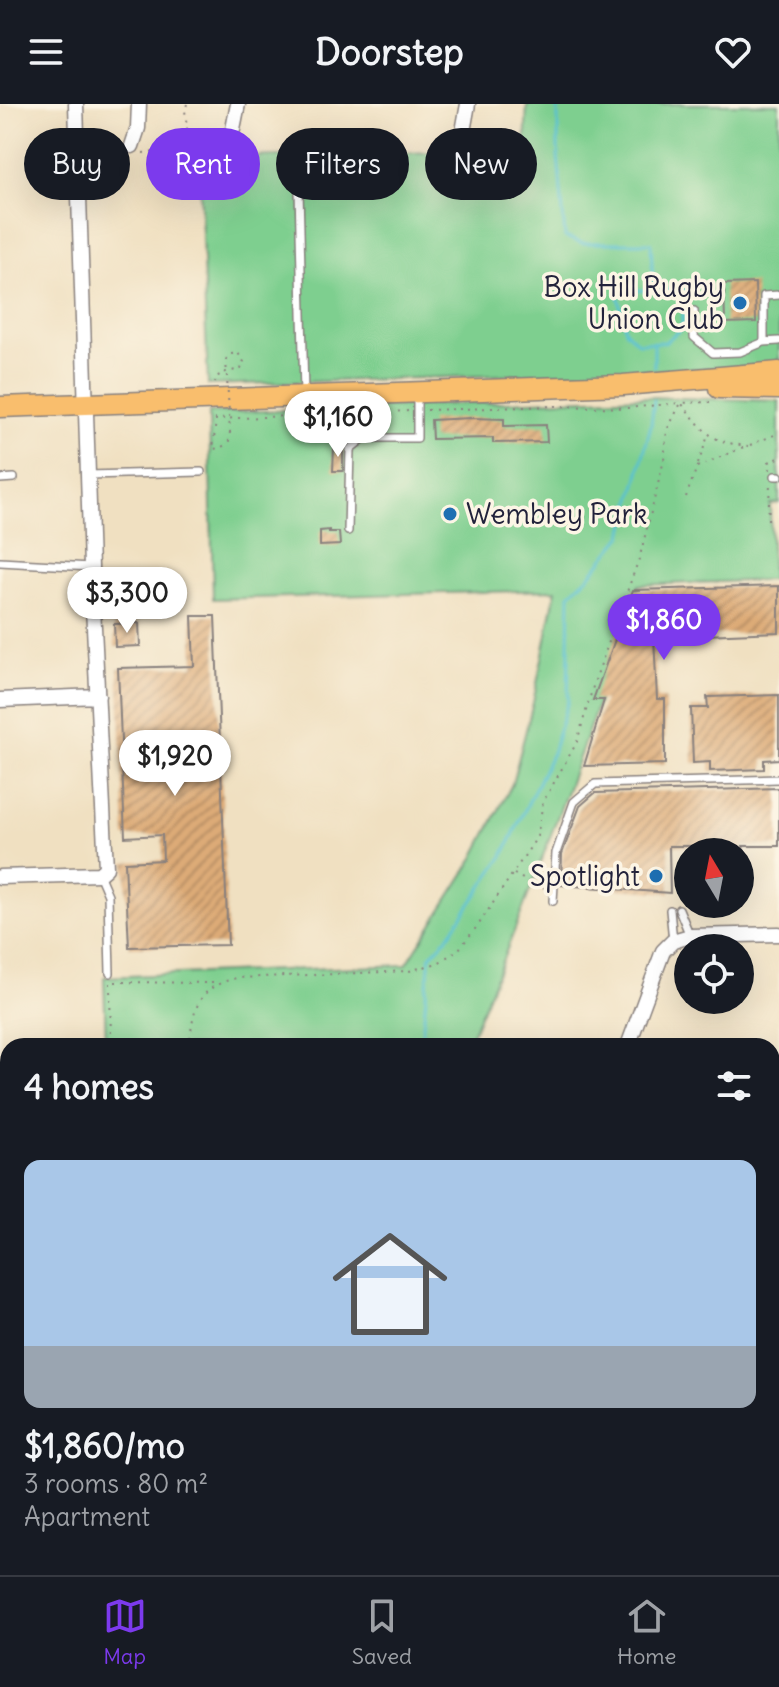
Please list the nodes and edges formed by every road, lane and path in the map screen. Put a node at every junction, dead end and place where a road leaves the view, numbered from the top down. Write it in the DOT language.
graph roads {
  1 [pos="76,104"];
  2 [pos="139,104"];
  3 [pos="187,104"];
  4 [pos="238,104"];
  5 [pos="468,104"];
  6 [pos="464,126"];
  7 [pos="77,128"];
  8 [pos="187,128"];
  9 [pos="233,128"];
  10 [pos="130,148"];
  11 [pos="79,200"];
  12 [pos="299,200"];
  13 [pos="779,295"];
  14 [pos="694,311"];
  15 [pos="779,341"];
  16 [pos="764,342"];
  17 [pos="740,352"];
  18 [pos="779,372"];
  19 [pos="739,375"];
  20 [pos="623,385"];
  21 [pos="779,389"];
  22 [pos="305,396"];
  23 [pos="211,399"];
  24 [pos="86,402"];
  25 [pos="416,402"];
  26 [pos="709,402"];
  27 [pos="681,403"];
  28 [pos="0,407"];
  29 [pos="779,433"];
  30 [pos="708,435"];
  31 [pos="748,446"];
  32 [pos="779,458"];
  33 [pos="697,467"];
  34 [pos="201,472"];
  35 [pos="88,475"];
  36 [pos="14,478"];
  37 [pos="0,479"];
  38 [pos="686,497"];
  39 [pos="768,520"];
  40 [pos="348,531"];
  41 [pos="0,562"];
  42 [pos="91,567"];
  43 [pos="98,696"];
  44 [pos="0,700"];
  45 [pos="779,779"];
  46 [pos="514,873"];
  47 [pos="99,874"];
  48 [pos="0,877"];
  49 [pos="539,887"];
  50 [pos="553,901"];
  51 [pos="670,910"];
  52 [pos="779,934"];
  53 [pos="754,935"];
  54 [pos="673,941"];
  55 [pos="110,977"];
  56 [pos="214,984"];
  57 [pos="111,1038"];
  58 [pos="190,1038"];
  59 [pos="631,1038"];
  60 [pos="0,1206"];
  61 [pos="0,1215"];
  1 -- 7 [label="street"];
  2 -- 10 [label="street"];
  3 -- 8 [label="path"];
  4 -- 9 [label="street"];
  5 -- 6 [label="street"];
  11 -- 24 [label="street"];
  12 -- 22 [label="lane"];
  13 -- 16 [label="lane"];
  14 -- 17 [label="lane"];
  15 -- 16 [label="lane"];
  16 -- 17 [label="lane"];
  17 -- 19 [label="lane"];
  18 -- 19 [label="main road"];
  19 -- 20 [label="main road"];
  20 -- 21 [label="main road"];
  20 -- 25 [label="main road"];
  22 -- 23 [label="main road"];
  22 -- 25 [label="main road"];
  23 -- 24 [label="main road"];
  23 -- 25 [label="path, bridge"];
  24 -- 28 [label="main road"];
  24 -- 35 [label="street"];
  25 -- 27 [label="path"];
  25 -- 40 [label="lane"];
  26 -- 27 [label="path"];
  27 -- 30 [label="path"];
  27 -- 46 [label="path"];
  29 -- 31 [label="path"];
  30 -- 31 [label="path"];
  30 -- 33 [label="path"];
  31 -- 33 [label="path"];
  32 -- 39 [label="path"];
  33 -- 38 [label="path"];
  34 -- 35 [label="lane"];
  35 -- 42 [label="street"];
  36 -- 37 [label="lane"];
  41 -- 42 [label="lane"];
  42 -- 43 [label="street"];
  43 -- 44 [label="street"];
  43 -- 47 [label="street"];
  45 -- 50 [label="lane"];
  46 -- 49 [label="path"];
  46 -- 56 [label="path"];
  47 -- 48 [label="street"];
  47 -- 55 [label="lane"];
  51 -- 54 [label="lane"];
  52 -- 53 [label="street"];
  54 -- 59 [label="street"];
  55 -- 56 [label="path"];
  55 -- 57 [label="path"];
  56 -- 58 [label="path"];
  60 -- 61 [label="street"];
}
